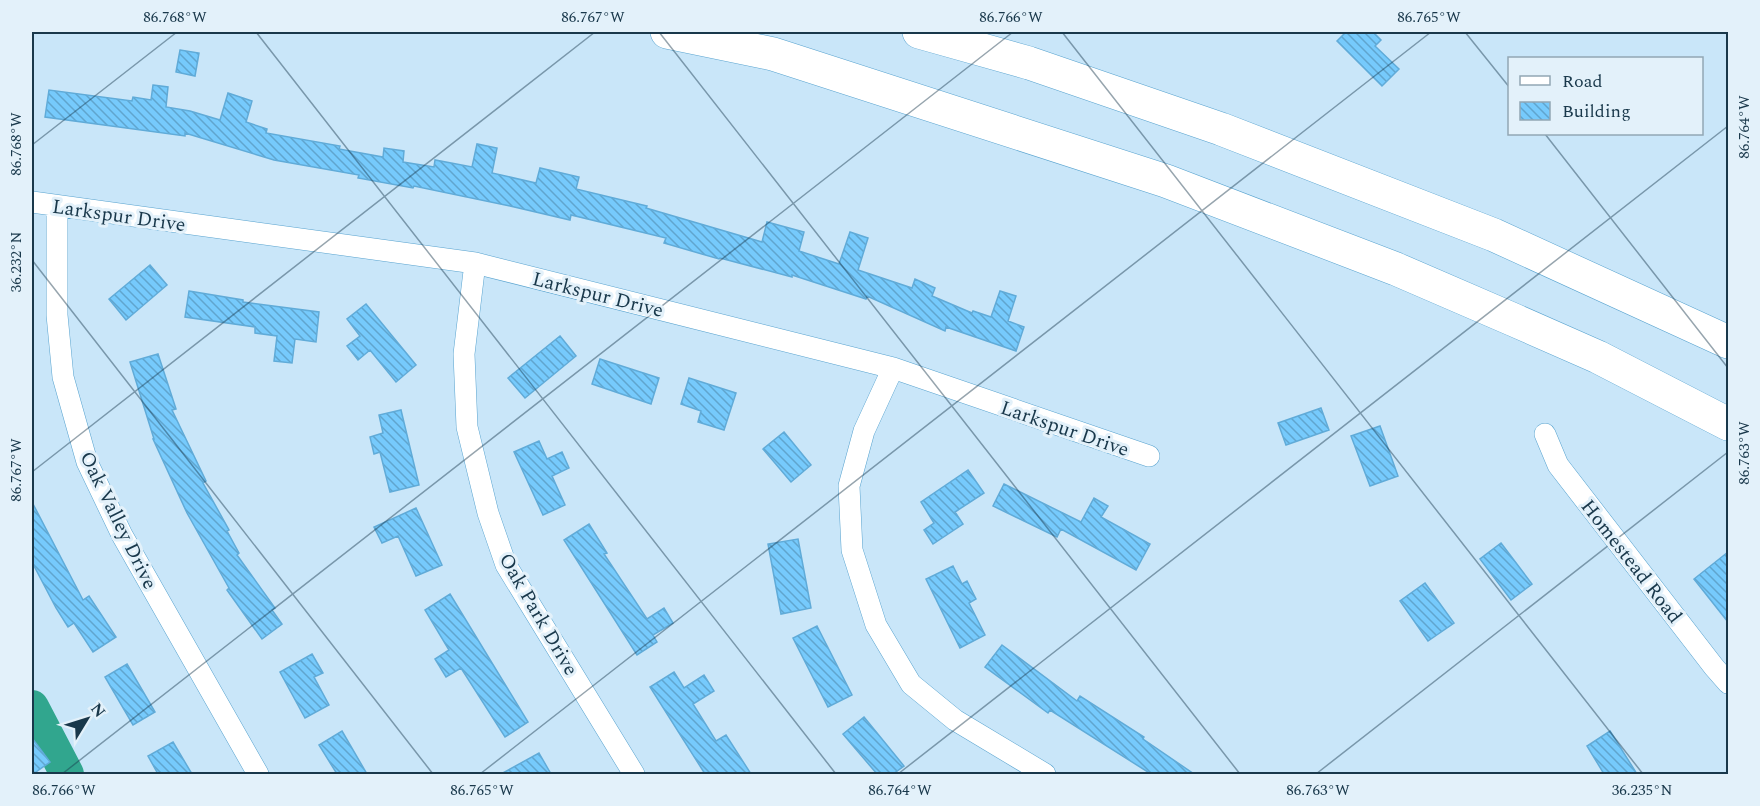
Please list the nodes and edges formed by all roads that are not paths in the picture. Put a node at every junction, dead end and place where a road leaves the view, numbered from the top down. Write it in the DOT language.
graph roads {
  1 [pos="667,32"];
  2 [pos="919,32"];
  3 [pos="32,202"];
  4 [pos="57,207"];
  5 [pos="475,263"];
  6 [pos="1728,342"];
  7 [pos="1598,357"];
  8 [pos="893,368"];
  9 [pos="1728,424"];
  10 [pos="1545,434"];
  11 [pos="1728,440"];
  12 [pos="1149,456"];
  13 [pos="1728,683"];
  14 [pos="258,774"];
  15 [pos="634,774"];
  16 [pos="1045,774"];
  1 -- 7 [label="highway"];
  2 -- 6 [label="highway"];
  3 -- 4 [label="street, Larkspur Drive"];
  4 -- 5 [label="street, Larkspur Drive"];
  4 -- 14 [label="street, Oak Valley Drive"];
  5 -- 8 [label="street, Larkspur Drive"];
  5 -- 15 [label="street, Oak Park Drive"];
  7 -- 9 [label="highway"];
  7 -- 11 [label="highway"];
  8 -- 12 [label="street, Larkspur Drive"];
  8 -- 16 [label="street"];
  10 -- 13 [label="street, Homestead Road"];
}
